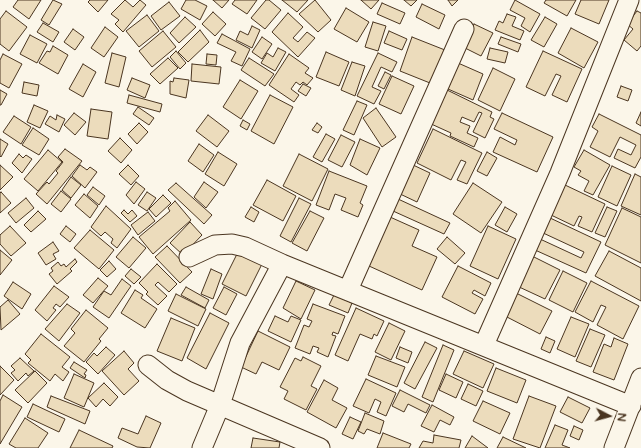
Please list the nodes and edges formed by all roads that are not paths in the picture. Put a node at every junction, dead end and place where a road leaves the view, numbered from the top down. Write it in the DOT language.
graph roads {
  1 [pos="629,0"];
  2 [pos="464,29"];
  3 [pos="188,257"];
  4 [pos="282,264"];
  5 [pos="348,290"];
  6 [pos="484,345"];
  7 [pos="148,365"];
  8 [pos="641,378"];
  9 [pos="220,405"];
  10 [pos="631,406"];
  11 [pos="202,448"];
  12 [pos="320,448"];
  13 [pos="614,448"];
  1 -- 6 [label="street"];
  2 -- 5 [label="street"];
  3 -- 4 [label="street"];
  4 -- 5 [label="street"];
  4 -- 9 [label="street"];
  5 -- 6 [label="street"];
  6 -- 10 [label="street"];
  7 -- 9 [label="street"];
  8 -- 10 [label="street"];
  9 -- 11 [label="street"];
  9 -- 12 [label="street"];
  10 -- 13 [label="street"];
}
